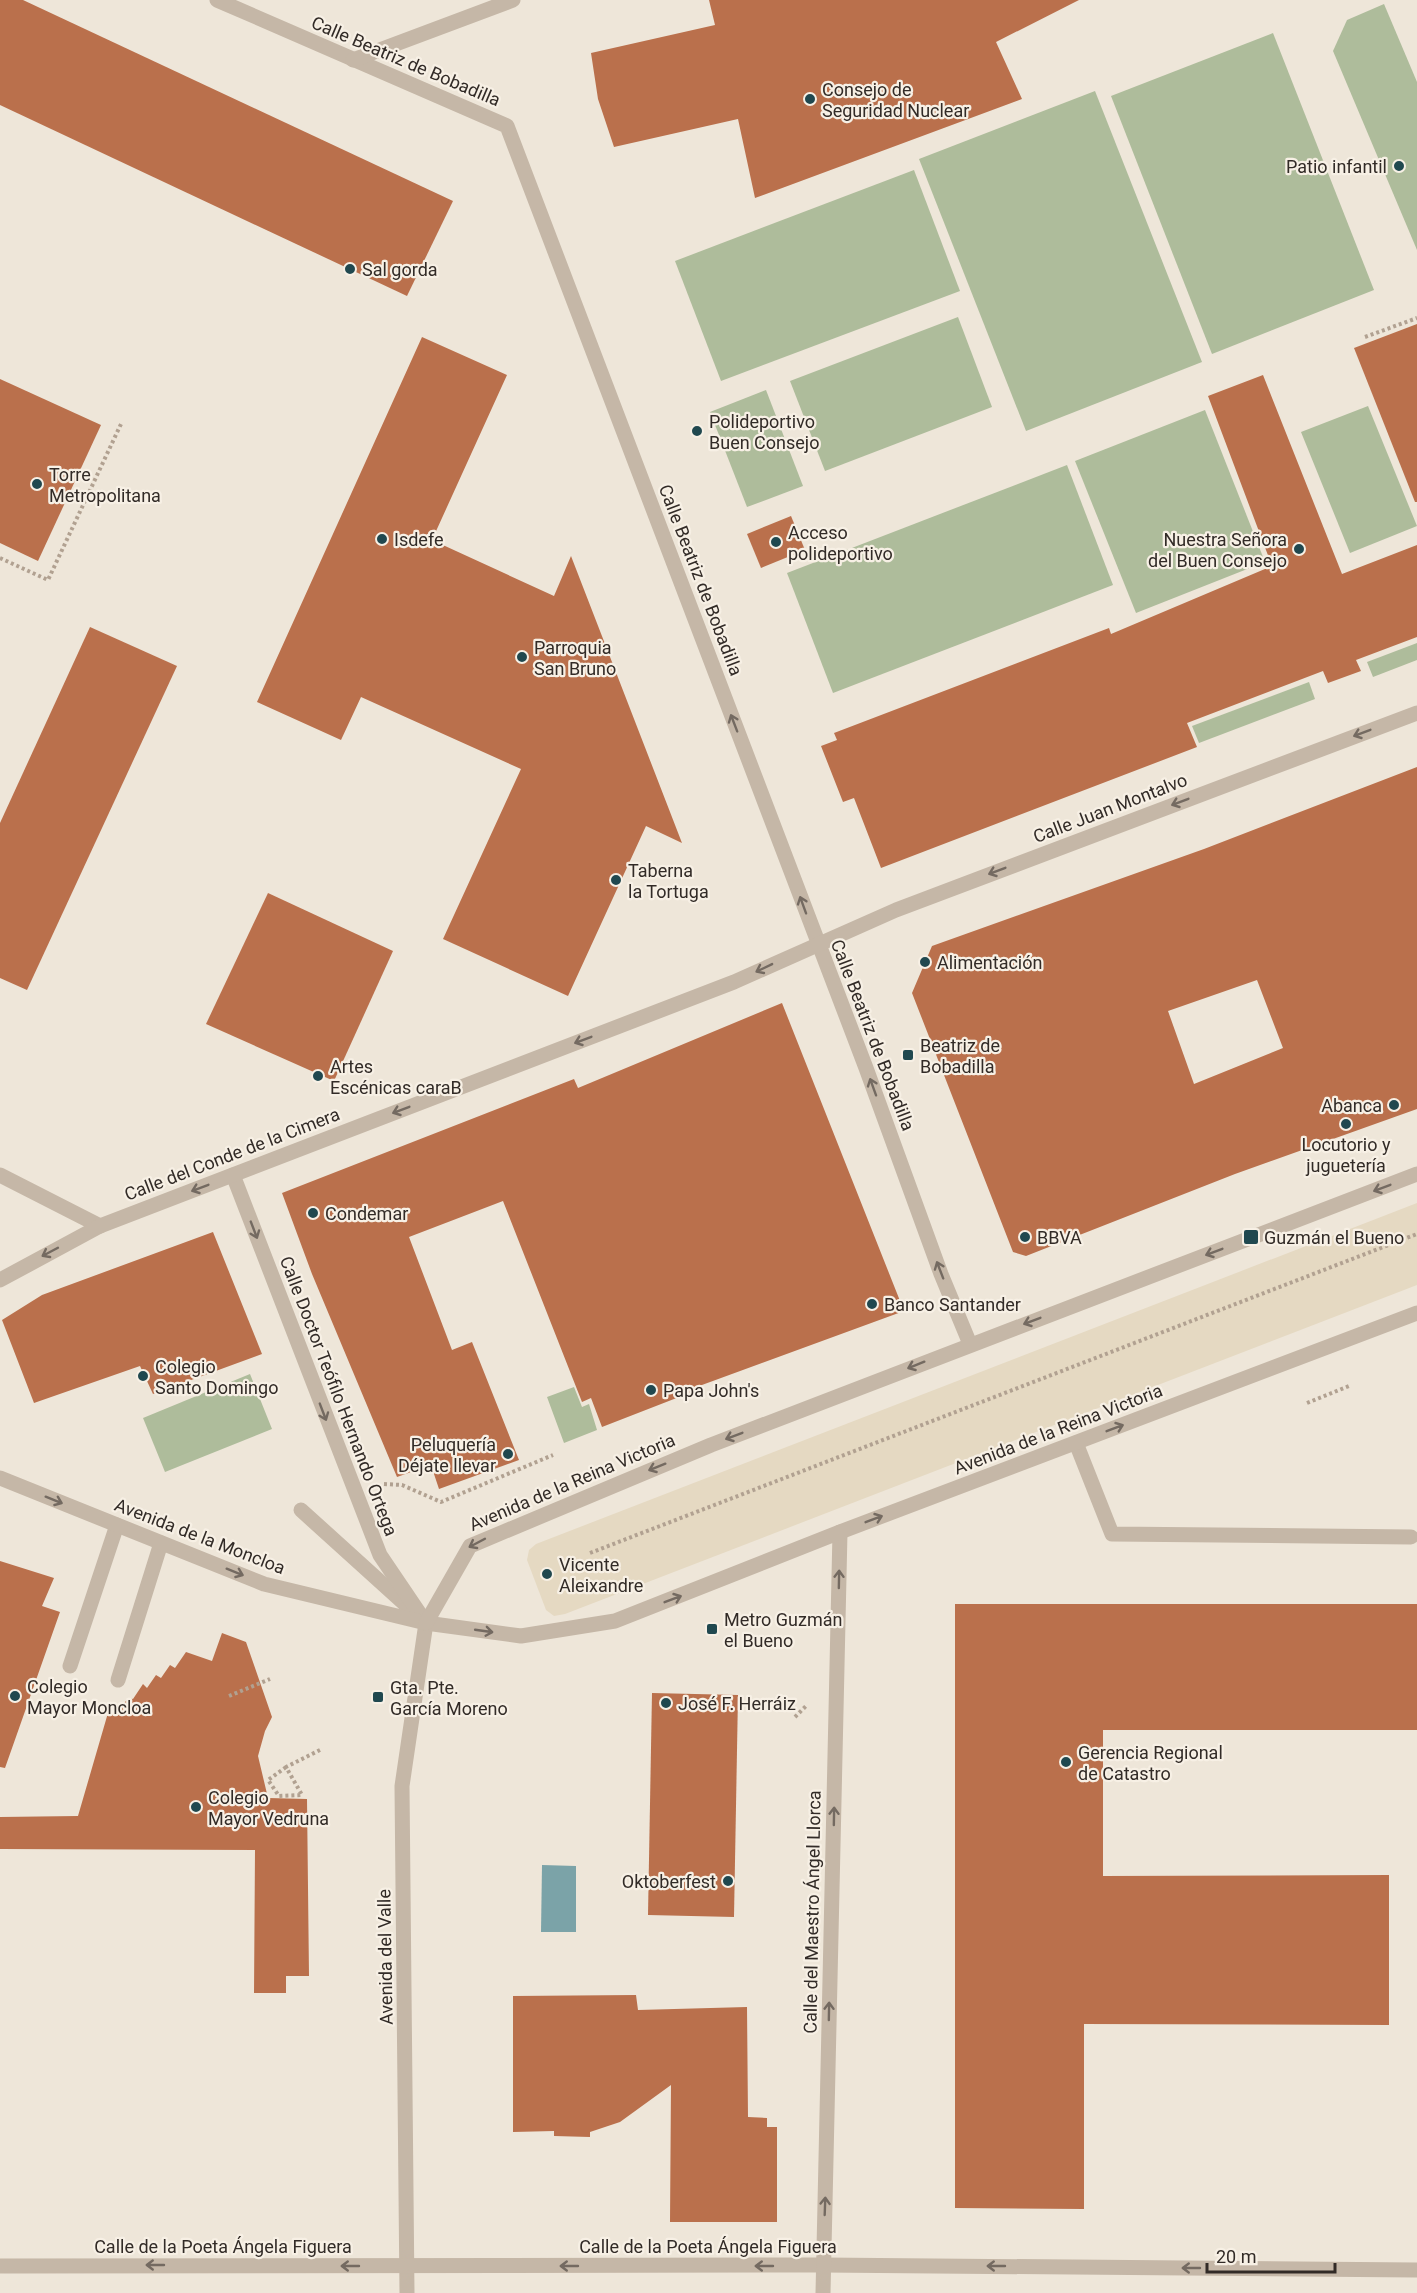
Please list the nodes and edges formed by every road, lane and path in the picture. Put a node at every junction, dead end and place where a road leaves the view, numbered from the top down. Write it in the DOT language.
graph roads {
  1 [pos="218,0"];
  2 [pos="513,0"];
  3 [pos="353,60"];
  4 [pos="1417,318"];
  5 [pos="1365,337"];
  6 [pos="121,424"];
  7 [pos="0,558"];
  8 [pos="1417,713"];
  9 [pos="817,943"];
  10 [pos="1417,1174"];
  11 [pos="0,1175"];
  12 [pos="233,1175"];
  13 [pos="100,1226"];
  14 [pos="1417,1234"];
  15 [pos="0,1280"];
  16 [pos="1417,1313"];
  17 [pos="970,1344"];
  18 [pos="1349,1386"];
  19 [pos="1307,1403"];
  20 [pos="1076,1443"];
  21 [pos="553,1455"];
  22 [pos="0,1478"];
  23 [pos="379,1484"];
  24 [pos="301,1510"];
  25 [pos="117,1525"];
  26 [pos="840,1532"];
  27 [pos="1411,1537"];
  28 [pos="161,1543"];
  29 [pos="590,1553"];
  30 [pos="426,1623"];
  31 [pos="70,1666"];
  32 [pos="270,1678"];
  33 [pos="118,1680"];
  34 [pos="229,1696"];
  35 [pos="810,1702"];
  36 [pos="795,1717"];
  37 [pos="320,1750"];
  38 [pos="286,1767"];
  39 [pos="823,2265"];
  40 [pos="0,2266"];
  41 [pos="408,2266"];
  42 [pos="1417,2270"];
  43 [pos="407,2293"];
  44 [pos="823,2293"];
  1 -- 3 [label="street, Calle Beatriz de Bobadilla"];
  2 -- 3 [label="street"];
  9 -- 3 [label="street, Calle Beatriz de Bobadilla, one-way"];
  4 -- 5 [label="path"];
  6 -- 7 [label="path"];
  8 -- 9 [label="street, Calle Juan Montalvo, one-way"];
  9 -- 12 [label="street, Calle del Conde de la Cimera, one-way"];
  17 -- 9 [label="street, Calle Beatriz de Bobadilla, one-way"];
  10 -- 17 [label="street, Avenida de la Reina Victoria, one-way"];
  11 -- 13 [label="street"];
  12 -- 13 [label="street, Calle del Conde de la Cimera, one-way"];
  12 -- 30 [label="street, Calle Doctor Teófilo Hernando Ortega, one-way"];
  13 -- 15 [label="street, Calle del Conde de la Cimera, one-way"];
  14 -- 29 [label="path"];
  20 -- 16 [label="street, Avenida de la Reina Victoria, one-way"];
  17 -- 30 [label="street, Avenida de la Reina Victoria, one-way"];
  18 -- 19 [label="path"];
  26 -- 20 [label="street, Avenida de la Reina Victoria, one-way"];
  20 -- 27 [label="street"];
  21 -- 23 [label="path"];
  22 -- 25 [label="street, Avenida de la Moncloa, one-way"];
  24 -- 30 [label="street"];
  25 -- 28 [label="street, Avenida de la Moncloa"];
  25 -- 31 [label="street"];
  30 -- 26 [label="street, Avenida de la Reina Victoria, one-way"];
  39 -- 26 [label="street, Calle del Maestro Ángel Llorca, one-way"];
  28 -- 30 [label="street, Avenida de la Moncloa, one-way"];
  28 -- 33 [label="street"];
  30 -- 41 [label="street, Avenida del Valle"];
  32 -- 34 [label="path"];
  35 -- 36 [label="path"];
  37 -- 38 [label="path"];
  38 -- 38 [label="path"];
  39 -- 41 [label="street, Calle de la Poeta Ángela Figuera, one-way"];
  42 -- 39 [label="street, Calle de la Poeta Ángela Figuera, one-way"];
  39 -- 44 [label="street, Calle del Maestro Ángel Llorca"];
  41 -- 40 [label="street, Calle de la Poeta Ángela Figuera, one-way"];
  41 -- 43 [label="street, Avenida del Valle"];
}
